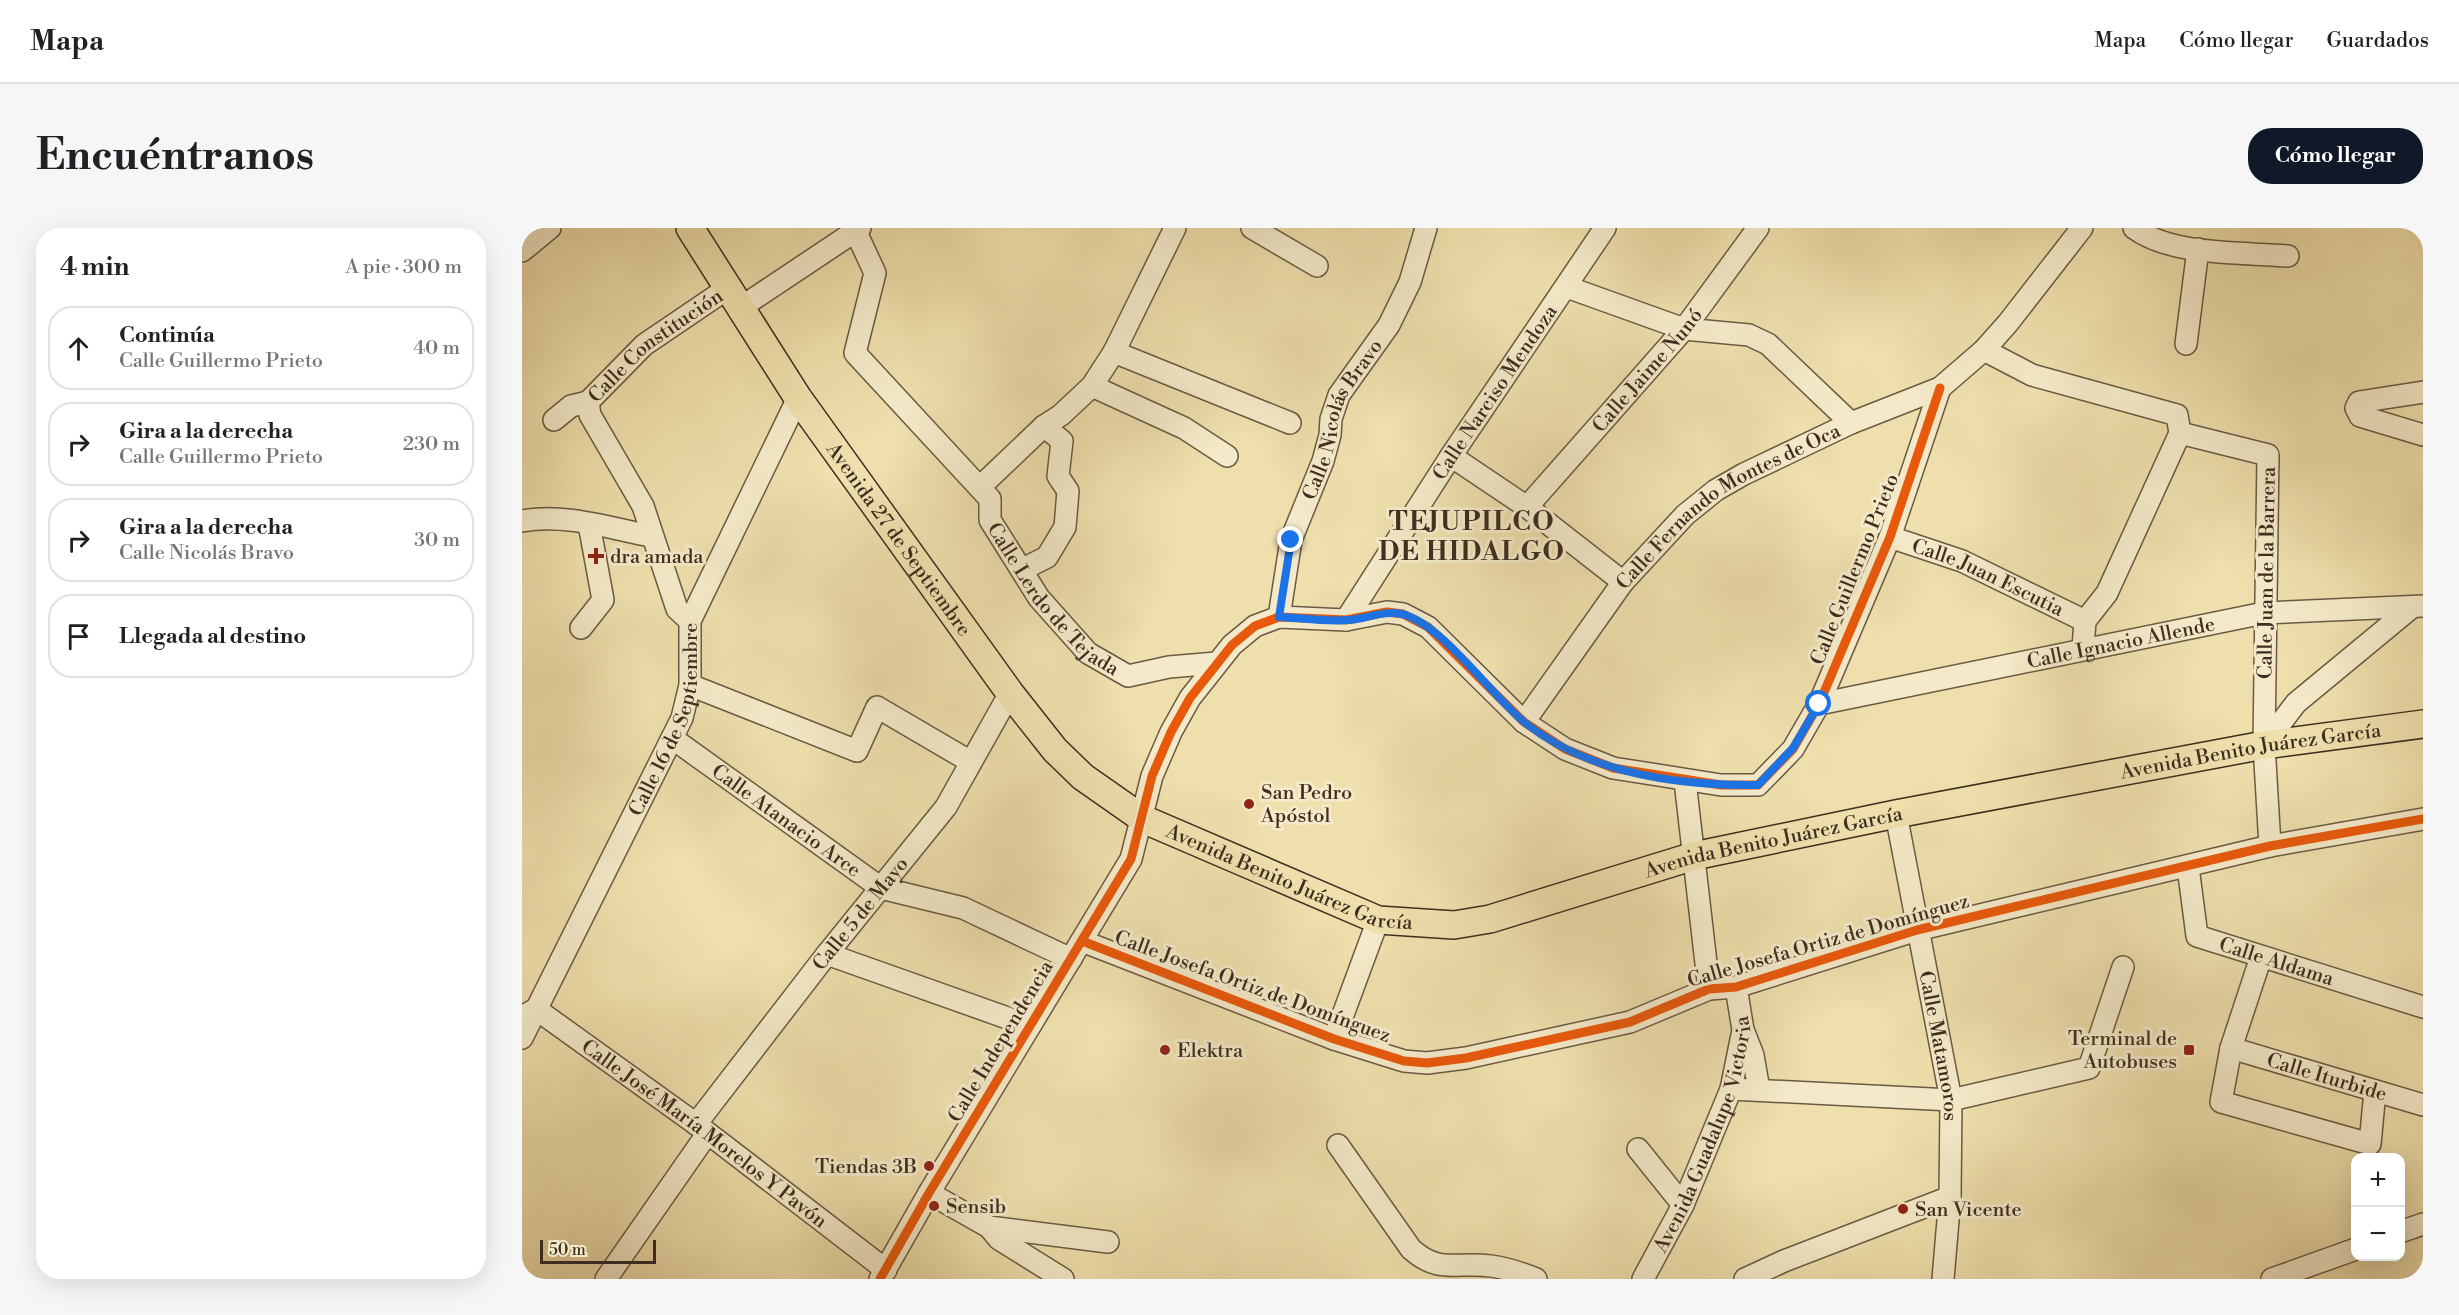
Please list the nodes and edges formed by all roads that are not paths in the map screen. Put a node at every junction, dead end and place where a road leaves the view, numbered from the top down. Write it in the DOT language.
graph roads {
  1 [pos="550,228"];
  2 [pos="690,228"];
  3 [pos="1175,228"];
  4 [pos="1252,228"];
  5 [pos="1426,228"];
  6 [pos="1605,228"];
  7 [pos="1758,228"];
  8 [pos="2134,228"];
  9 [pos="858,230"];
  10 [pos="2079,230"];
  11 [pos="2198,249"];
  12 [pos="522,250"];
  13 [pos="2288,256"];
  14 [pos="1317,266"];
  15 [pos="1568,287"];
  16 [pos="734,298"];
  17 [pos="1684,329"];
  18 [pos="2186,344"];
  19 [pos="1984,350"];
  20 [pos="1114,352"];
  21 [pos="1092,386"];
  22 [pos="1940,388"];
  23 [pos="2423,392"];
  24 [pos="798,398"];
  25 [pos="588,402"];
  26 [pos="554,420"];
  27 [pos="1290,423"];
  28 [pos="1851,423"];
  29 [pos="2179,424"];
  30 [pos="1044,426"];
  31 [pos="2423,435"];
  32 [pos="1227,456"];
  33 [pos="1451,456"];
  34 [pos="980,486"];
  35 [pos="1527,507"];
  36 [pos="522,520"];
  37 [pos="589,524"];
  38 [pos="651,536"];
  39 [pos="1890,537"];
  40 [pos="1023,569"];
  41 [pos="1623,582"];
  42 [pos="2417,607"];
  43 [pos="2264,613"];
  44 [pos="1279,617"];
  45 [pos="1346,620"];
  46 [pos="690,621"];
  47 [pos="2085,621"];
  48 [pos="581,628"];
  49 [pos="2083,648"];
  50 [pos="1216,663"];
  51 [pos="690,685"];
  52 [pos="1010,693"];
  53 [pos="1819,704"];
  54 [pos="1524,722"];
  55 [pos="2423,724"];
  56 [pos="672,738"];
  57 [pos="2264,745"];
  58 [pos="971,762"];
  59 [pos="1685,781"];
  60 [pos="1896,814"];
  61 [pos="1143,819"];
  62 [pos="2423,819"];
  63 [pos="2270,846"];
  64 [pos="1694,856"];
  65 [pos="2188,867"];
  66 [pos="881,888"];
  67 [pos="1378,920"];
  68 [pos="1917,930"];
  69 [pos="1076,950"];
  70 [pos="827,954"];
  71 [pos="2261,957"];
  72 [pos="2123,967"];
  73 [pos="1736,987"];
  74 [pos="1709,989"];
  75 [pos="2423,1007"];
  76 [pos="529,1013"];
  77 [pos="1029,1026"];
  78 [pos="1743,1030"];
  79 [pos="522,1038"];
  80 [pos="1334,1039"];
  81 [pos="2231,1048"];
  82 [pos="1731,1089"];
  83 [pos="1759,1090"];
  84 [pos="2375,1091"];
  85 [pos="1951,1100"];
  86 [pos="2423,1105"];
  87 [pos="701,1129"];
  88 [pos="1338,1145"];
  89 [pos="1638,1149"];
  90 [pos="929,1193"];
  91 [pos="1950,1197"];
  92 [pos="1683,1205"];
  93 [pos="2423,1224"];
  94 [pos="989,1227"];
  95 [pos="2405,1230"];
  96 [pos="1108,1242"];
  97 [pos="2351,1250"];
  98 [pos="883,1275"];
  99 [pos="606,1279"];
  100 [pos="1063,1279"];
  101 [pos="1536,1279"];
  102 [pos="1643,1279"];
  103 [pos="1745,1279"];
  104 [pos="1943,1279"];
  105 [pos="2272,1279"];
  1 -- 12 [label="street"];
  2 -- 16 [label="main road, Avenida 27 de Septiembre"];
  3 -- 20 [label="street"];
  4 -- 14 [label="street"];
  5 -- 44 [label="street, Calle Nicolás Bravo"];
  6 -- 15 [label="street, Calle Narciso Mendoza"];
  7 -- 17 [label="street, Calle Jaime Nunó"];
  8 -- 11 [label="street"];
  9 -- 16 [label="street, Calle Constitución"];
  9 -- 34 [label="street, Calle Lerdo de Tejada"];
  10 -- 19 [label="street, Calle Fernando Montes de Oca"];
  11 -- 13 [label="street"];
  11 -- 18 [label="street"];
  15 -- 17 [label="street"];
  15 -- 33 [label="street, Calle Narciso Mendoza"];
  16 -- 24 [label="main road, Avenida 27 de Septiembre"];
  16 -- 25 [label="street, Calle Constitución"];
  17 -- 28 [label="street"];
  17 -- 35 [label="street, Calle Jaime Nunó"];
  19 -- 22 [label="street, Calle Fernando Montes de Oca"];
  19 -- 29 [label="street"];
  20 -- 21 [label="street"];
  20 -- 27 [label="street"];
  21 -- 30 [label="street"];
  21 -- 32 [label="street"];
  22 -- 28 [label="street, Calle Fernando Montes de Oca"];
  22 -- 39 [label="street, Calle Guillermo Prieto"];
  23 -- 31 [label="street"];
  24 -- 46 [label="street, Calle 16 de Septiembre"];
  24 -- 52 [label="main road, Avenida 27 de Septiembre"];
  25 -- 26 [label="street"];
  25 -- 38 [label="street, Calle Constitución"];
  28 -- 41 [label="street, Calle Fernando Montes de Oca"];
  29 -- 43 [label="street, Calle Juan de la Barrera"];
  29 -- 47 [label="street"];
  30 -- 34 [label="street"];
  30 -- 40 [label="street"];
  33 -- 35 [label="street"];
  33 -- 45 [label="street, Calle Narciso Mendoza"];
  34 -- 40 [label="street, Calle Lerdo de Tejada"];
  35 -- 41 [label="street"];
  36 -- 37 [label="street"];
  37 -- 38 [label="street"];
  37 -- 48 [label="street"];
  38 -- 46 [label="street, Calle Constitución"];
  39 -- 47 [label="street, Calle Juan Escutia"];
  39 -- 53 [label="street, Calle Guillermo Prieto"];
  40 -- 50 [label="street, Calle Lerdo de Tejada"];
  41 -- 54 [label="street, Calle Fernando Montes de Oca"];
  42 -- 43 [label="street, Calle Ignacio Allende"];
  42 -- 57 [label="street"];
  43 -- 49 [label="street, Calle Ignacio Allende"];
  43 -- 57 [label="street, Calle Juan de la Barrera"];
  44 -- 45 [label="street, Calle Guillermo Prieto"];
  44 -- 50 [label="street"];
  45 -- 54 [label="street, Calle Guillermo Prieto"];
  46 -- 51 [label="street, Calle 16 de Septiembre"];
  47 -- 49 [label="street"];
  49 -- 53 [label="street, Calle Ignacio Allende"];
  50 -- 61 [label="street"];
  51 -- 56 [label="street, Calle 16 de Septiembre"];
  51 -- 58 [label="street"];
  52 -- 58 [label="street, Calle 5 de Mayo"];
  52 -- 61 [label="main road, Avenida 27 de Septiembre"];
  53 -- 59 [label="street, Calle Guillermo Prieto"];
  54 -- 59 [label="street, Calle Guillermo Prieto"];
  55 -- 57 [label="main road, Avenida Benito Juárez García"];
  56 -- 66 [label="street, Calle Atanacio Arce"];
  56 -- 76 [label="street, Calle 16 de Septiembre"];
  57 -- 60 [label="main road, Avenida Benito Juárez García"];
  57 -- 63 [label="street, Calle Juan de la Barrera"];
  58 -- 66 [label="street, Calle 5 de Mayo"];
  59 -- 64 [label="street"];
  60 -- 64 [label="main road, Avenida Benito Juárez García"];
  60 -- 68 [label="street, Calle Matamoros"];
  61 -- 67 [label="main road, Avenida Benito Juárez García"];
  61 -- 69 [label="street, Calle Independencia"];
  62 -- 63 [label="street, Calle Josefa Ortiz de Domínguez"];
  63 -- 65 [label="street, Calle Josefa Ortiz de Domínguez"];
  64 -- 67 [label="main road, Avenida Benito Juárez García"];
  64 -- 74 [label="street"];
  65 -- 68 [label="street, Calle Josefa Ortiz de Domínguez"];
  65 -- 71 [label="street, Calle Aldama"];
  66 -- 69 [label="street, Calle Atanacio Arce"];
  66 -- 70 [label="street, Calle 5 de Mayo"];
  67 -- 80 [label="street"];
  68 -- 73 [label="street, Calle Josefa Ortiz de Domínguez"];
  68 -- 85 [label="street, Calle Matamoros"];
  69 -- 77 [label="street, Calle Independencia"];
  69 -- 80 [label="street, Calle Josefa Ortiz de Domínguez"];
  70 -- 77 [label="street"];
  70 -- 87 [label="street, Calle 5 de Mayo"];
  71 -- 75 [label="street, Calle Aldama"];
  71 -- 81 [label="street"];
  72 -- 85 [label="street"];
  73 -- 74 [label="street, Calle Josefa Ortiz de Domínguez"];
  73 -- 78 [label="street, Avenida Guadalupe Victoria"];
  74 -- 80 [label="street, Calle Josefa Ortiz de Domínguez"];
  76 -- 79 [label="street, Calle 16 de Septiembre"];
  76 -- 87 [label="street, Calle José María Morelos Y Pavón"];
  77 -- 90 [label="street, Calle Independencia"];
  78 -- 82 [label="street, Avenida Guadalupe Victoria"];
  78 -- 83 [label="street"];
  81 -- 84 [label="street, Calle Iturbide"];
  81 -- 84 [label="street"];
  82 -- 83 [label="street"];
  82 -- 92 [label="street, Avenida Guadalupe Victoria"];
  83 -- 85 [label="street"];
  84 -- 86 [label="street, Calle Iturbide"];
  85 -- 91 [label="street, Calle Matamoros"];
  87 -- 98 [label="street, Calle José María Morelos Y Pavón"];
  87 -- 99 [label="street, Calle 5 de Mayo"];
  88 -- 101 [label="street"];
  89 -- 92 [label="street"];
  90 -- 94 [label="street"];
  90 -- 98 [label="street, Calle Independencia"];
  91 -- 103 [label="street"];
  91 -- 104 [label="street, Calle Matamoros"];
  92 -- 102 [label="street, Avenida Guadalupe Victoria"];
  93 -- 95 [label="street"];
  94 -- 96 [label="street"];
  94 -- 100 [label="street"];
  97 -- 105 [label="street"];
}
